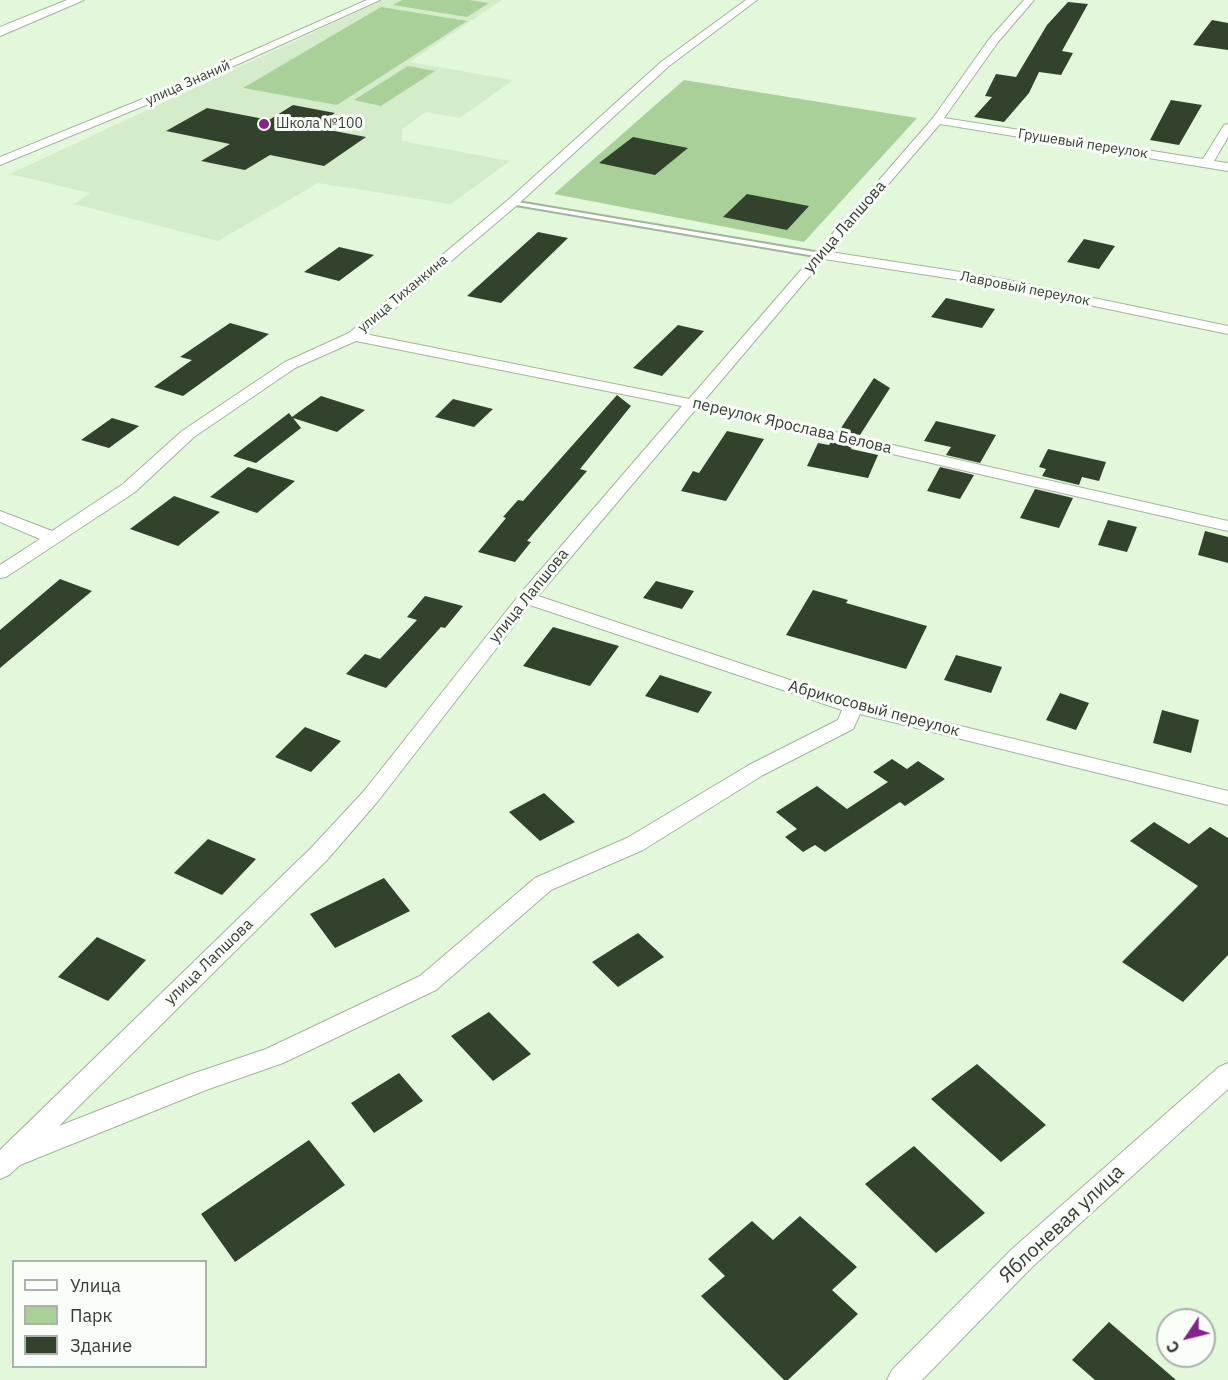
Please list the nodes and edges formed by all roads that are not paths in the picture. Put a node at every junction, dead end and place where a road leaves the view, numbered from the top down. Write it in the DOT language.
graph roads {
  1 [pos="78,0"];
  2 [pos="375,0"];
  3 [pos="752,0"];
  4 [pos="1029,0"];
  5 [pos="0,32"];
  6 [pos="937,120"];
  7 [pos="1228,127"];
  8 [pos="0,161"];
  9 [pos="1206,164"];
  10 [pos="1228,167"];
  11 [pos="512,203"];
  12 [pos="821,255"];
  13 [pos="1228,330"];
  14 [pos="354,336"];
  15 [pos="693,404"];
  16 [pos="0,516"];
  17 [pos="1228,526"];
  18 [pos="53,538"];
  19 [pos="0,573"];
  20 [pos="526,598"];
  21 [pos="853,706"];
  22 [pos="1228,798"];
  23 [pos="1228,1074"];
  24 [pos="5,1162"];
  25 [pos="902,1380"];
  1 -- 5 [label="street"];
  2 -- 8 [label="street, улица Знаний"];
  3 -- 11 [label="street, улица Тиханкина"];
  4 -- 6 [label="street, улица Лапшова"];
  6 -- 9 [label="street, Грушевый переулок"];
  6 -- 12 [label="street, улица Лапшова"];
  7 -- 9 [label="street"];
  9 -- 10 [label="street, Грушевый переулок"];
  11 -- 12 [label="lane"];
  11 -- 14 [label="street, улица Тиханкина"];
  12 -- 13 [label="street, Лавровый переулок"];
  12 -- 15 [label="street, улица Лапшова"];
  14 -- 15 [label="street, переулок Ярослава Белова"];
  14 -- 18 [label="street, улица Тиханкина"];
  15 -- 17 [label="street, переулок Ярослава Белова"];
  15 -- 20 [label="street, улица Лапшова"];
  16 -- 18 [label="street"];
  18 -- 19 [label="street, улица Тиханкина"];
  20 -- 21 [label="street, Абрикосовый переулок"];
  20 -- 24 [label="street, улица Лапшова"];
  21 -- 22 [label="street, Абрикосовый переулок"];
  21 -- 24 [label="street"];
  23 -- 25 [label="street, Яблоневая улица"];
}
